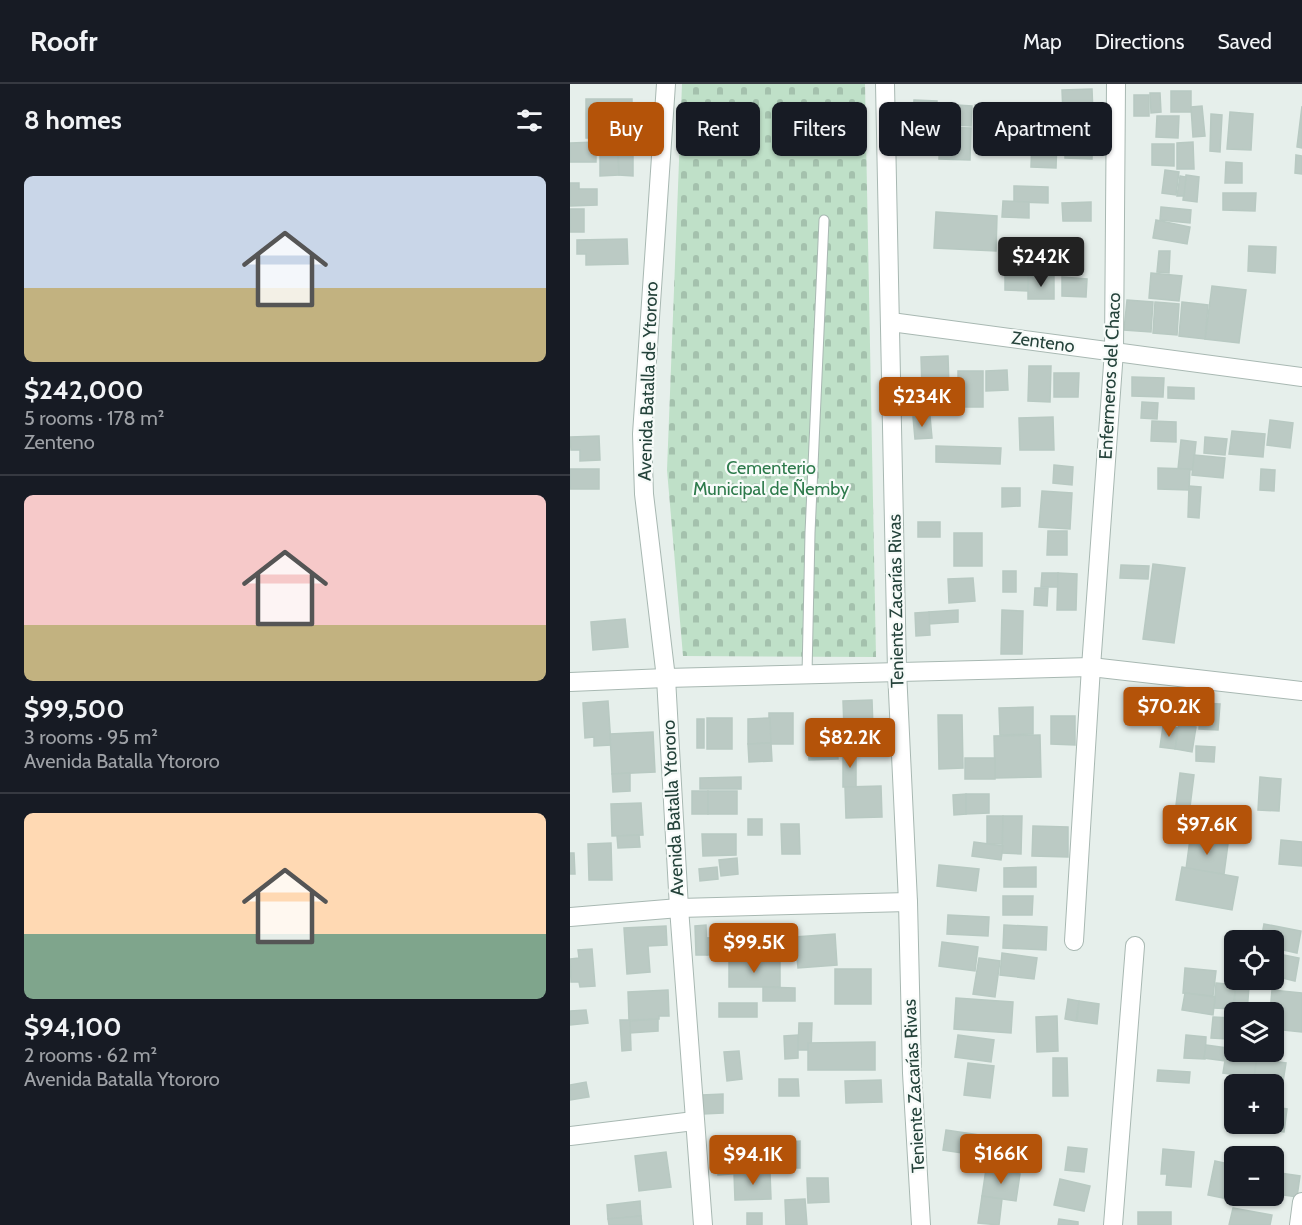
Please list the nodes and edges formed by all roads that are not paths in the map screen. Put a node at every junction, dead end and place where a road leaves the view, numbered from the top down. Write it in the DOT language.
graph roads {
  1 [pos="666,84"];
  2 [pos="885,84"];
  3 [pos="1116,84"];
  4 [pos="824,220"];
  5 [pos="891,322"];
  6 [pos="1114,351"];
  7 [pos="1302,377"];
  8 [pos="1091,667"];
  9 [pos="897,671"];
  10 [pos="807,674"];
  11 [pos="666,678"];
  12 [pos="570,682"];
  13 [pos="1302,691"];
  14 [pos="908,902"];
  15 [pos="679,908"];
  16 [pos="570,916"];
  17 [pos="1074,941"];
  18 [pos="1135,946"];
  19 [pos="694,1121"];
  20 [pos="570,1136"];
  21 [pos="1302,1202"];
  22 [pos="1300,1224"];
  23 [pos="703,1225"];
  24 [pos="921,1225"];
  25 [pos="1113,1225"];
  1 -- 11 [label="street, Avenida Batalla de Ytororo"];
  2 -- 5 [label="street, Teniente Zacarías Rivas"];
  3 -- 6 [label="street, Enfermeros del Chaco"];
  4 -- 10 [label="lane"];
  5 -- 6 [label="street, Zenteno"];
  5 -- 9 [label="street, Teniente Zacarías Rivas"];
  6 -- 7 [label="street, Zenteno"];
  6 -- 8 [label="street, Enfermeros del Chaco"];
  8 -- 9 [label="street"];
  8 -- 13 [label="street"];
  8 -- 17 [label="street, Enfermeros del Chaco"];
  9 -- 10 [label="street"];
  9 -- 14 [label="street, Teniente Zacarías Rivas"];
  10 -- 11 [label="street"];
  11 -- 12 [label="street"];
  11 -- 15 [label="street, Avenida Batalla Ytororo"];
  14 -- 15 [label="street"];
  14 -- 24 [label="street, Teniente Zacarías Rivas"];
  15 -- 16 [label="street"];
  15 -- 19 [label="street, Avenida Batalla Ytororo"];
  18 -- 25 [label="street"];
  19 -- 20 [label="street"];
  19 -- 23 [label="street, Avenida Batalla Ytororo"];
  21 -- 22 [label="street"];
}
